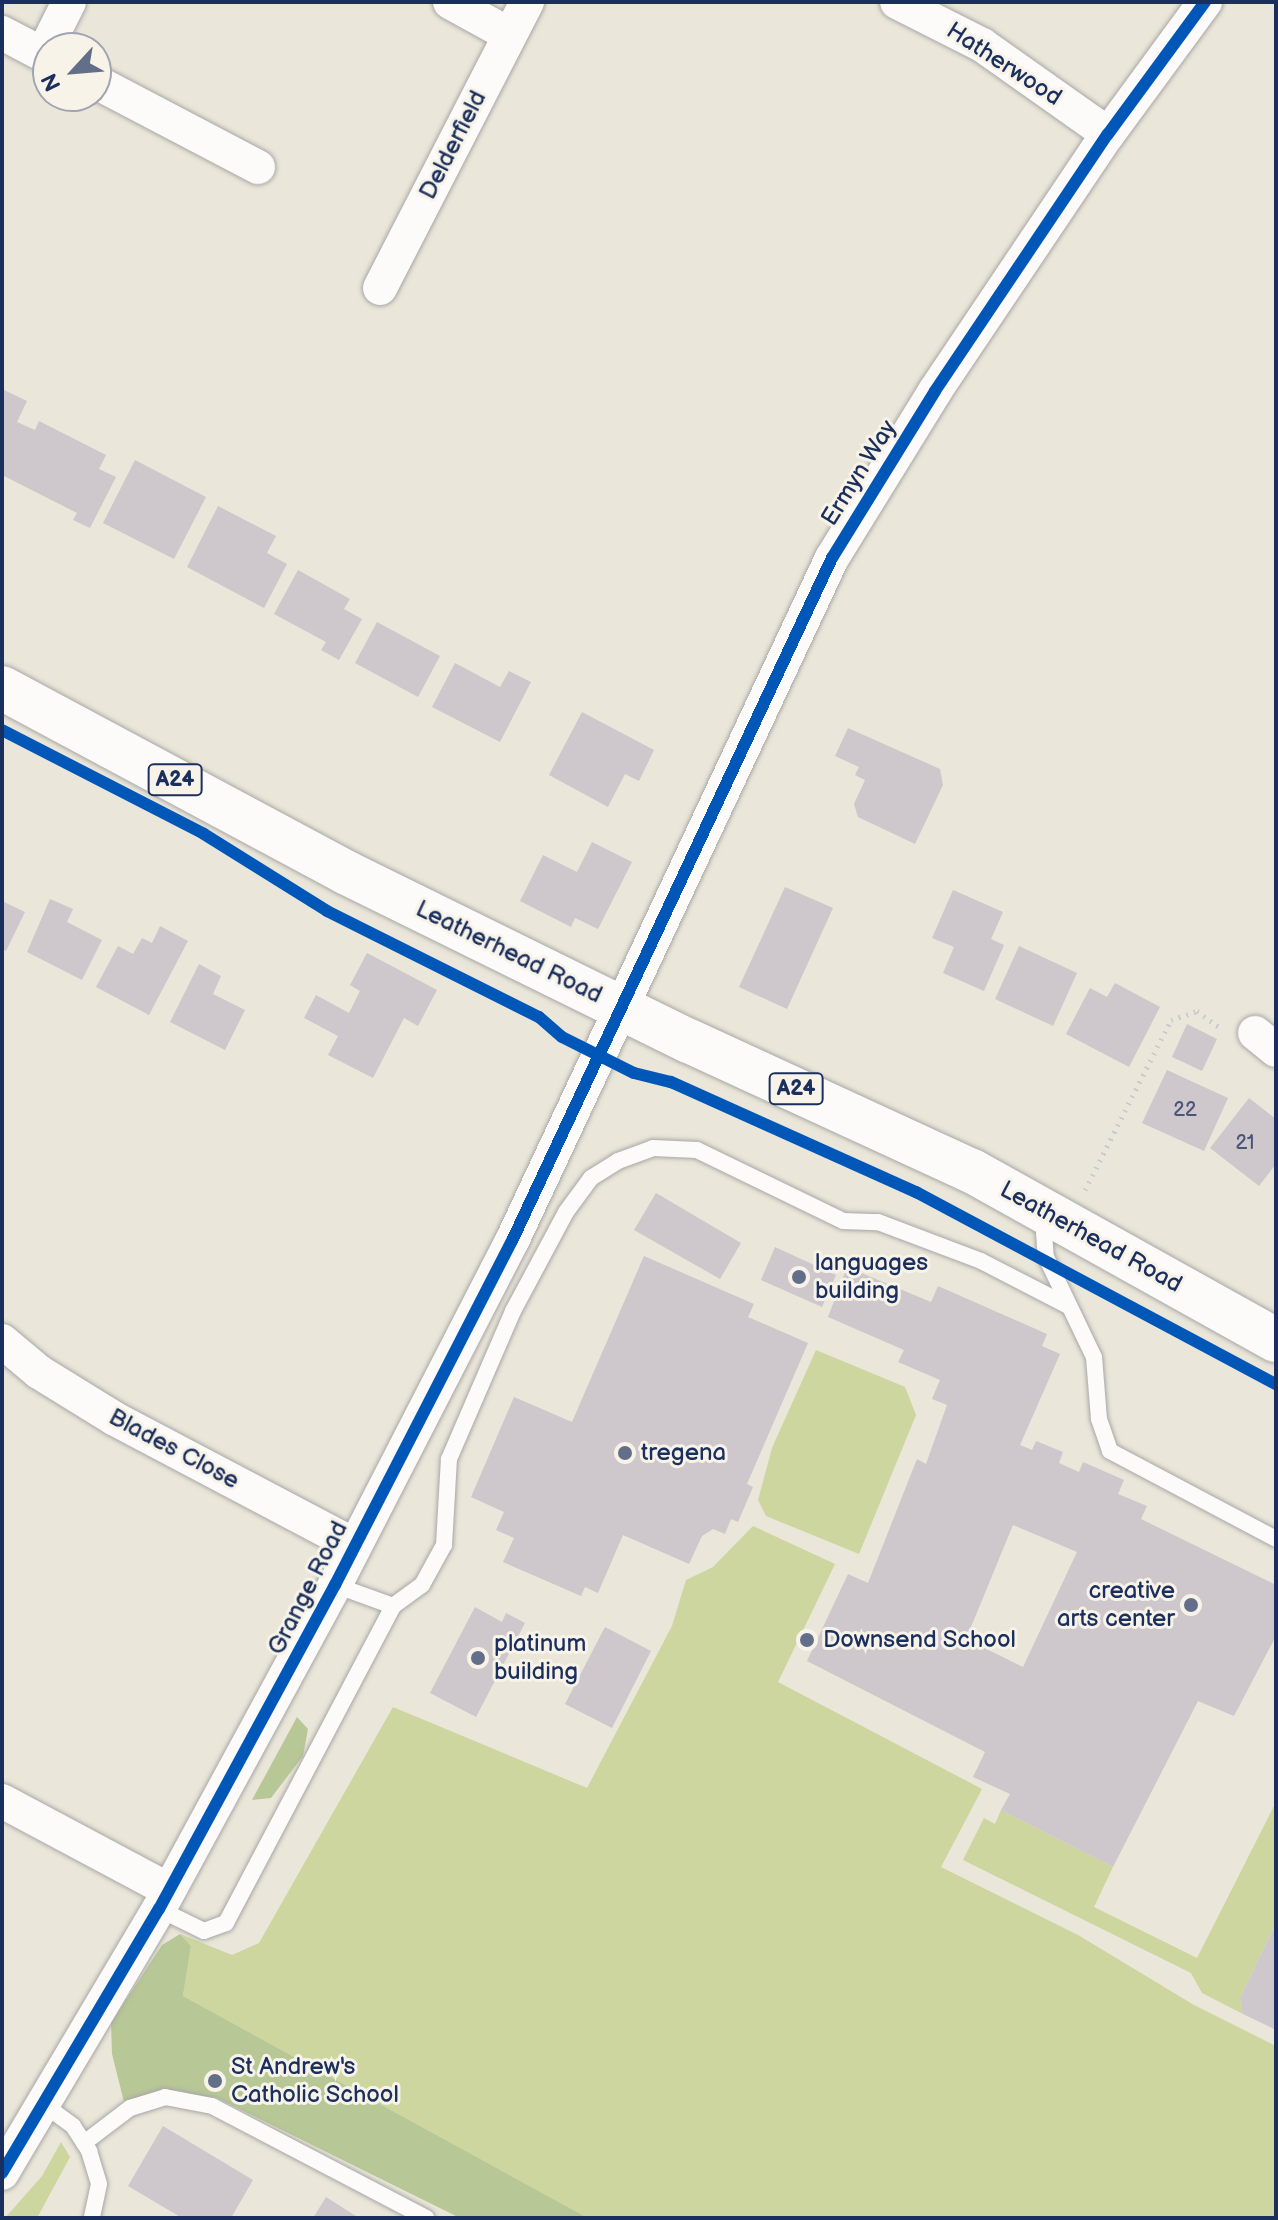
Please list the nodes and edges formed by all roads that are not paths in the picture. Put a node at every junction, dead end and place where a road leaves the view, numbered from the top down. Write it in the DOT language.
graph roads {
  1 [pos="69,2"];
  2 [pos="450,2"];
  3 [pos="527,2"];
  4 [pos="897,2"];
  5 [pos="1205,2"];
  6 [pos="56,32"];
  7 [pos="2,33"];
  8 [pos="510,35"];
  9 [pos="32,49"];
  10 [pos="112,90"];
  11 [pos="1108,134"];
  12 [pos="258,167"];
  13 [pos="380,288"];
  14 [pos="2,688"];
  15 [pos="621,1006"];
  16 [pos="1043,1208"];
  17 [pos="1068,1306"];
  18 [pos="1276,1340"];
  19 [pos="2,1341"];
  20 [pos="1276,1539"];
  21 [pos="354,1545"];
  22 [pos="335,1585"];
  23 [pos="393,1606"];
  24 [pos="2,1801"];
  25 [pos="163,1899"];
  26 [pos="43,2104"];
  27 [pos="84,2143"];
  28 [pos="2,2173"];
  29 [pos="92,2218"];
  30 [pos="426,2218"];
  1 -- 6 [label="street"];
  2 -- 8 [label="street"];
  3 -- 8 [label="street, Delderfield"];
  4 -- 11 [label="street, Hatherwood"];
  5 -- 11 [label="street, Ermyn Way"];
  7 -- 9 [label="street"];
  8 -- 13 [label="street, Delderfield"];
  10 -- 12 [label="street"];
  11 -- 15 [label="street, Ermyn Way"];
  14 -- 15 [label="highway, Leatherhead Road / A24"];
  15 -- 16 [label="highway, Leatherhead Road / A24"];
  15 -- 21 [label="street, Grange Road"];
  16 -- 17 [label="lane"];
  16 -- 18 [label="highway, Leatherhead Road / A24"];
  17 -- 20 [label="lane"];
  17 -- 23 [label="lane"];
  19 -- 21 [label="street, Blades Close"];
  21 -- 22 [label="street, Grange Road"];
  22 -- 23 [label="lane"];
  22 -- 25 [label="street, Grange Road"];
  23 -- 25 [label="lane"];
  24 -- 25 [label="street"];
  25 -- 26 [label="street, Grange Road"];
  26 -- 27 [label="lane"];
  26 -- 28 [label="street, Grange Road"];
  27 -- 29 [label="lane"];
  27 -- 30 [label="lane"];
}
